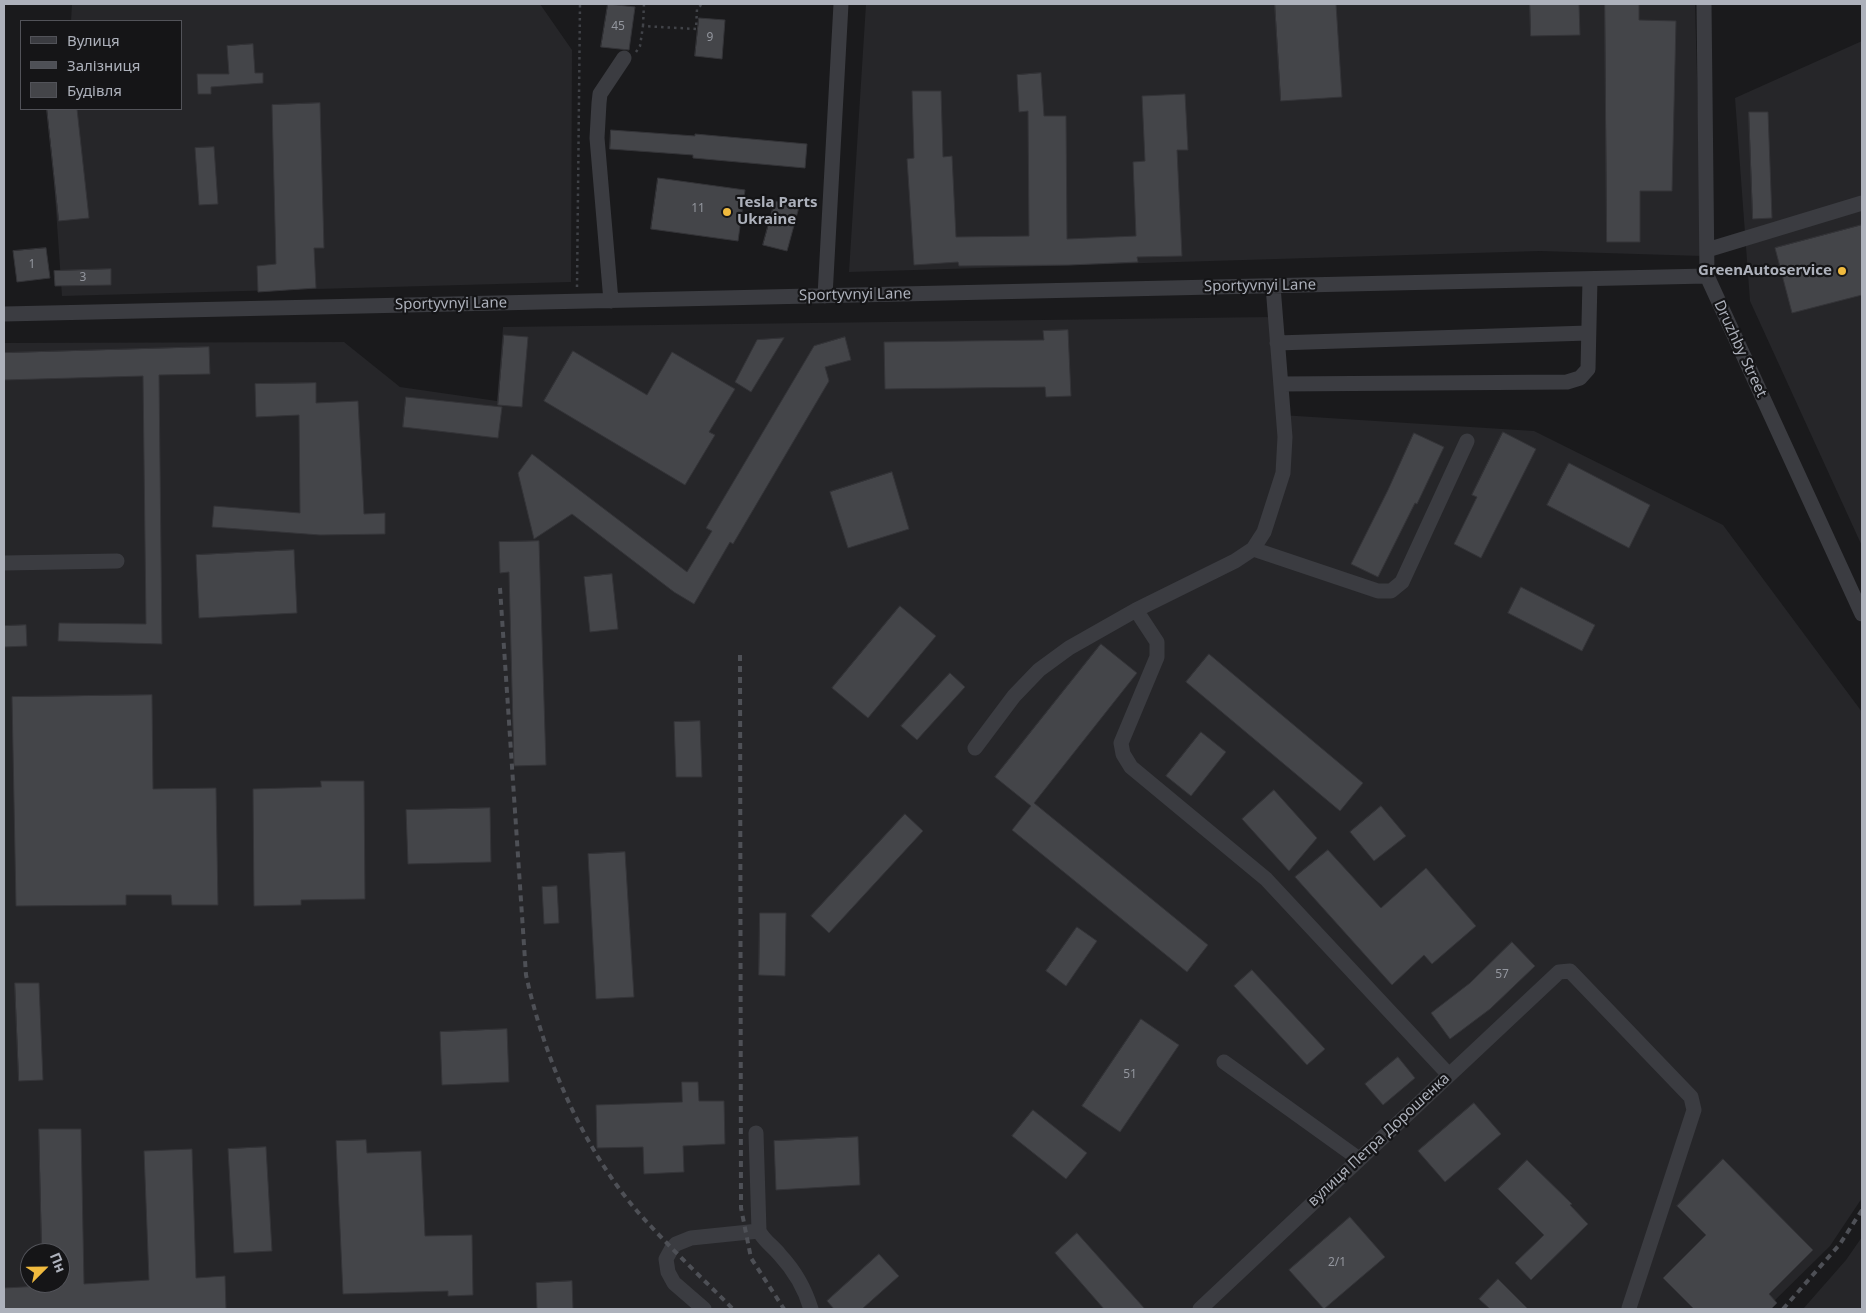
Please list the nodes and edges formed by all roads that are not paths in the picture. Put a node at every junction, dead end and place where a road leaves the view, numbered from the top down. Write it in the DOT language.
graph roads {
  1 [pos="841,4"];
  2 [pos="1704,4"];
  3 [pos="624,58"];
  4 [pos="1862,203"];
  5 [pos="1707,250"];
  6 [pos="1707,276"];
  7 [pos="1590,279"];
  8 [pos="1273,286"];
  9 [pos="825,296"];
  10 [pos="611,300"];
  11 [pos="4,314"];
  12 [pos="1588,334"];
  13 [pos="1277,343"];
  14 [pos="1280,384"];
  15 [pos="1466,441"];
  16 [pos="1253,549"];
  17 [pos="116,561"];
  18 [pos="4,563"];
  19 [pos="1136,610"];
  20 [pos="1862,614"];
  21 [pos="975,748"];
  22 [pos="1224,1062"];
  23 [pos="1449,1074"];
  24 [pos="756,1133"];
  25 [pos="1359,1159"];
  26 [pos="759,1231"];
  27 [pos="1629,1308"];
  28 [pos="704,1309"];
  29 [pos="811,1309"];
  30 [pos="1200,1309"];
  1 -- 9 [label="street"];
  2 -- 5 [label="street, Druzhby Street"];
  3 -- 10 [label="street"];
  4 -- 5 [label="street"];
  5 -- 6 [label="street, Druzhby Street"];
  6 -- 7 [label="street, Sportyvnyi Lane"];
  6 -- 20 [label="street, Druzhby Street"];
  7 -- 8 [label="street, Sportyvnyi Lane"];
  7 -- 12 [label="street"];
  8 -- 9 [label="street, Sportyvnyi Lane"];
  8 -- 13 [label="street"];
  9 -- 10 [label="street, Sportyvnyi Lane"];
  10 -- 11 [label="street, Sportyvnyi Lane"];
  12 -- 13 [label="street"];
  12 -- 14 [label="street"];
  13 -- 14 [label="street"];
  14 -- 16 [label="street"];
  15 -- 16 [label="street"];
  16 -- 19 [label="street"];
  17 -- 18 [label="street"];
  19 -- 21 [label="street"];
  19 -- 23 [label="street"];
  22 -- 25 [label="street"];
  23 -- 25 [label="street, вулиця Петра Дорошенка"];
  23 -- 27 [label="street, вулиця Петра Дорошенка"];
  24 -- 26 [label="street"];
  25 -- 30 [label="street, вулиця Петра Дорошенка"];
  26 -- 28 [label="street"];
  26 -- 29 [label="street"];
}
